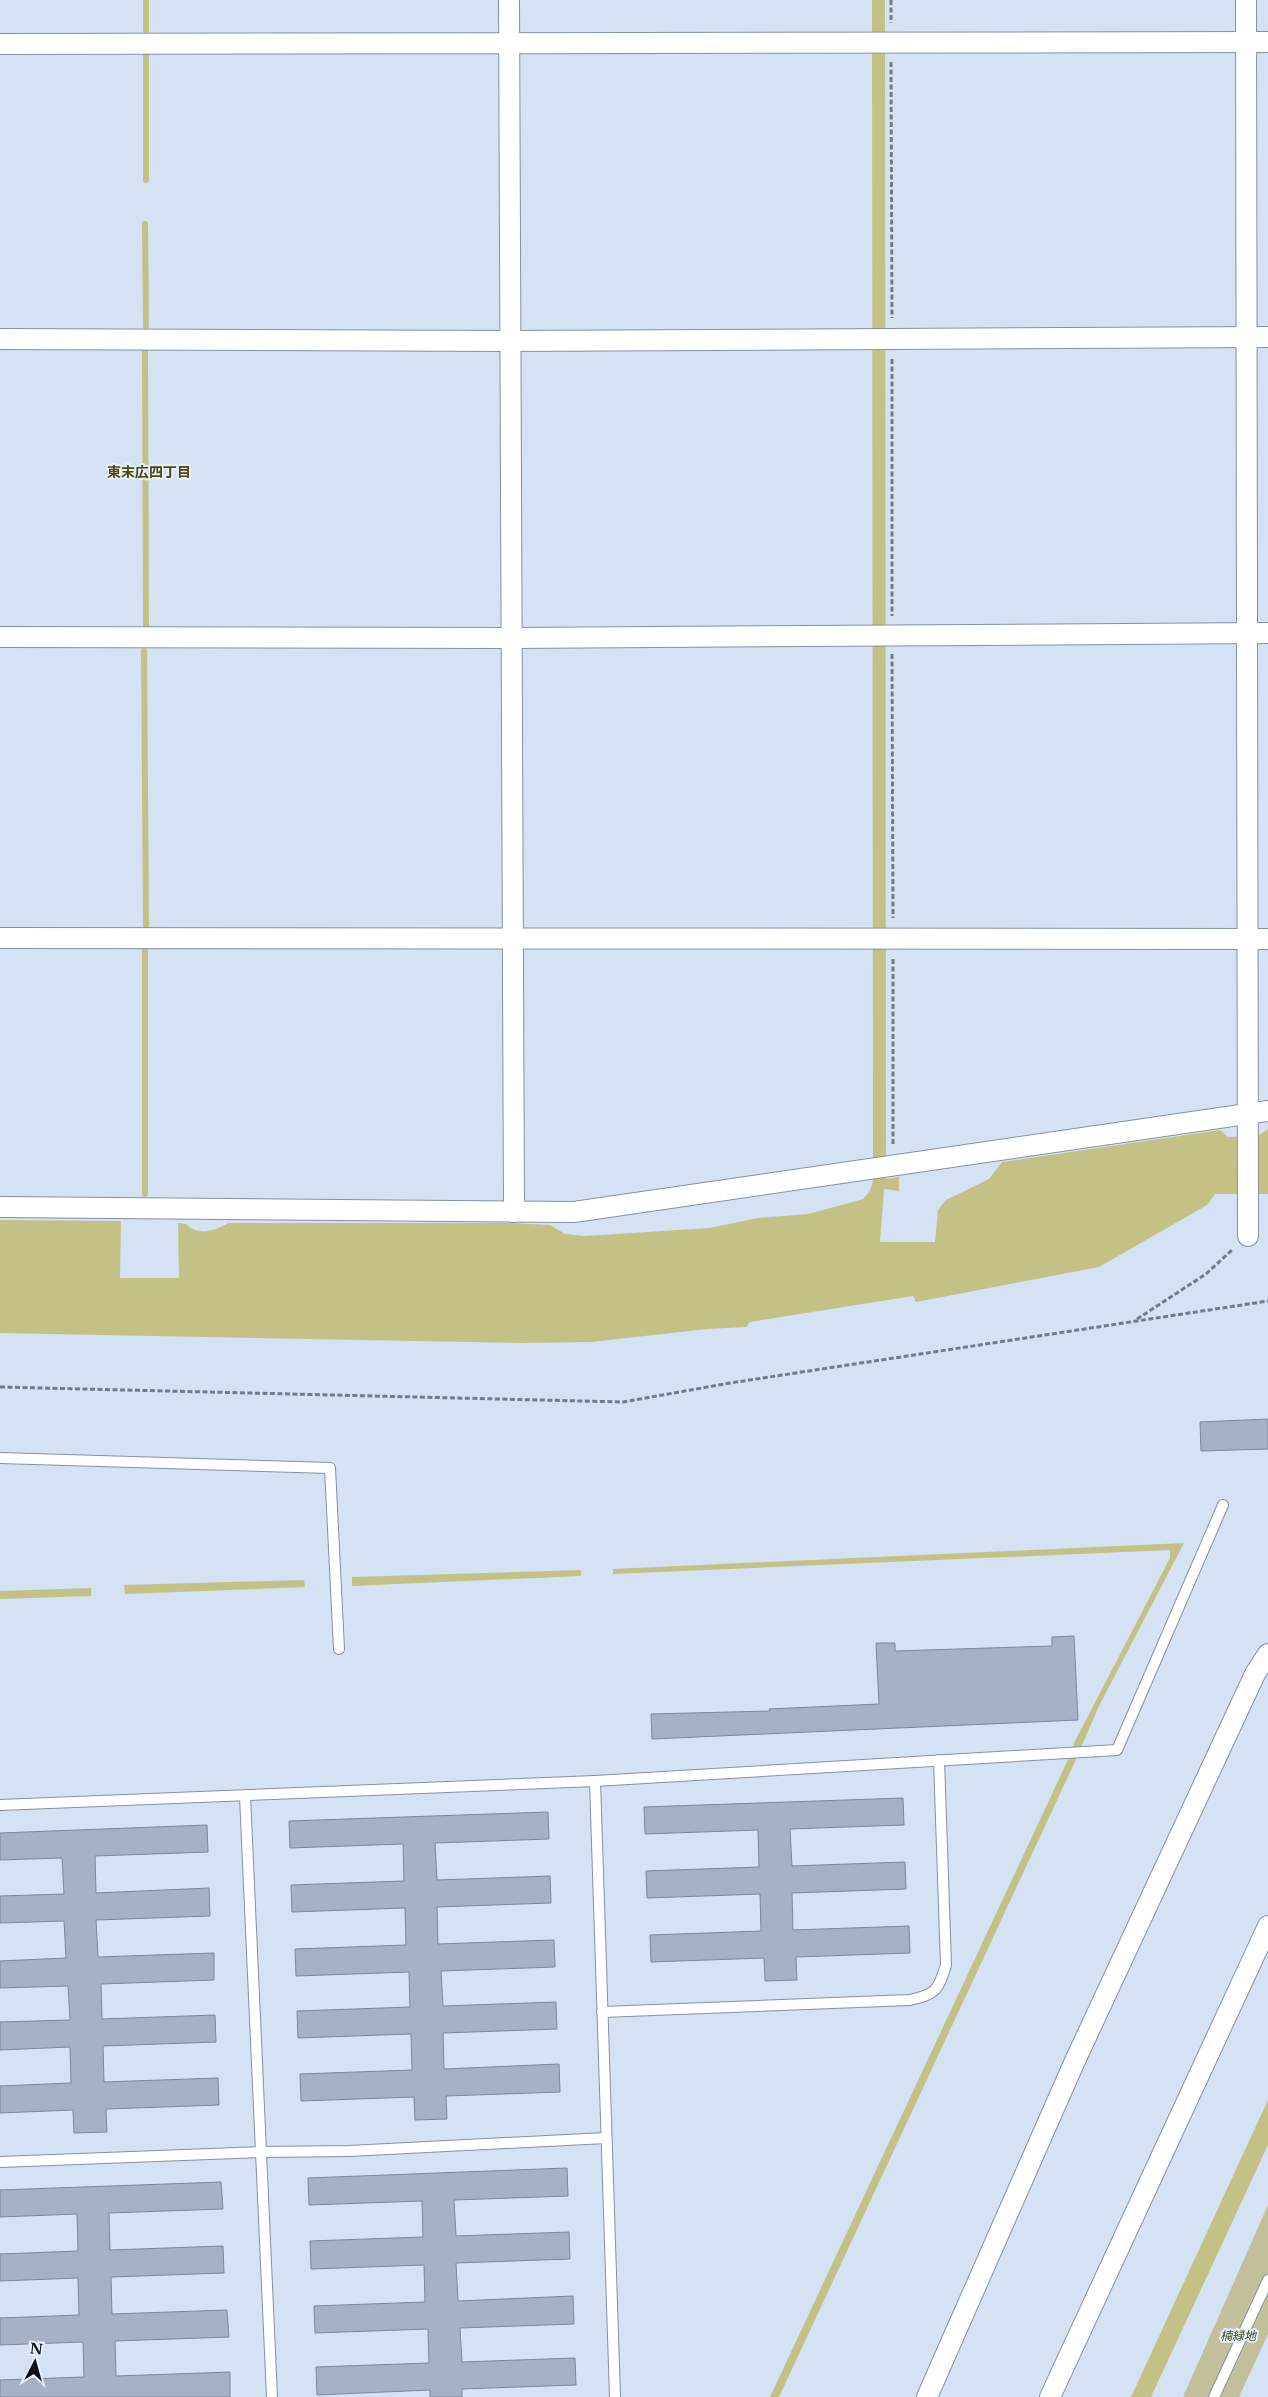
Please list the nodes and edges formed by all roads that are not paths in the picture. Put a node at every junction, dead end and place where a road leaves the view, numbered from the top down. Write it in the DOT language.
graph roads {
  1 [pos="509,0"];
  2 [pos="1246,0"];
  3 [pos="1246,42"];
  4 [pos="1268,42"];
  5 [pos="509,43"];
  6 [pos="0,44"];
  7 [pos="1247,337"];
  8 [pos="1268,337"];
  9 [pos="0,339"];
  10 [pos="510,341"];
  11 [pos="1245,633"];
  12 [pos="1268,633"];
  13 [pos="0,637"];
  14 [pos="512,638"];
  15 [pos="0,938"];
  16 [pos="1246,939"];
  17 [pos="1268,939"];
  18 [pos="513,940"];
  19 [pos="1268,1111"];
  20 [pos="1246,1121"];
  21 [pos="0,1207"];
  22 [pos="514,1212"];
  23 [pos="1248,1236"];
  24 [pos="0,1458"];
  25 [pos="1223,1506"];
  26 [pos="339,1649"];
  27 [pos="1268,1654"];
  28 [pos="939,1760"];
  29 [pos="594,1781"];
  30 [pos="245,1796"];
  31 [pos="0,1805"];
  32 [pos="1268,1926"];
  33 [pos="602,2012"];
  34 [pos="606,2138"];
  35 [pos="262,2152"];
  36 [pos="0,2162"];
  37 [pos="1268,2280"];
  38 [pos="272,2397"];
  39 [pos="615,2397"];
  40 [pos="927,2397"];
  41 [pos="1050,2397"];
  42 [pos="1214,2397"];
  1 -- 5 [label="street"];
  2 -- 3 [label="street"];
  3 -- 4 [label="street"];
  3 -- 5 [label="street"];
  3 -- 7 [label="street"];
  5 -- 6 [label="street"];
  5 -- 10 [label="street"];
  7 -- 8 [label="street"];
  7 -- 10 [label="street"];
  7 -- 11 [label="street"];
  9 -- 10 [label="street"];
  10 -- 14 [label="street"];
  11 -- 12 [label="street"];
  11 -- 14 [label="street"];
  11 -- 16 [label="street"];
  13 -- 14 [label="street"];
  14 -- 18 [label="street"];
  15 -- 18 [label="street"];
  16 -- 17 [label="street"];
  16 -- 18 [label="street"];
  16 -- 20 [label="street"];
  18 -- 22 [label="street"];
  19 -- 20 [label="street"];
  20 -- 22 [label="street"];
  20 -- 23 [label="street"];
  21 -- 22 [label="street"];
  24 -- 26 [label="lane"];
  25 -- 28 [label="lane"];
  27 -- 40 [label="street"];
  28 -- 29 [label="lane"];
  28 -- 33 [label="lane"];
  29 -- 30 [label="lane"];
  29 -- 33 [label="lane"];
  30 -- 31 [label="lane"];
  30 -- 35 [label="lane"];
  32 -- 41 [label="street"];
  33 -- 34 [label="lane"];
  34 -- 35 [label="lane"];
  34 -- 39 [label="lane"];
  35 -- 36 [label="lane"];
  35 -- 38 [label="lane"];
  37 -- 42 [label="lane"];
}
